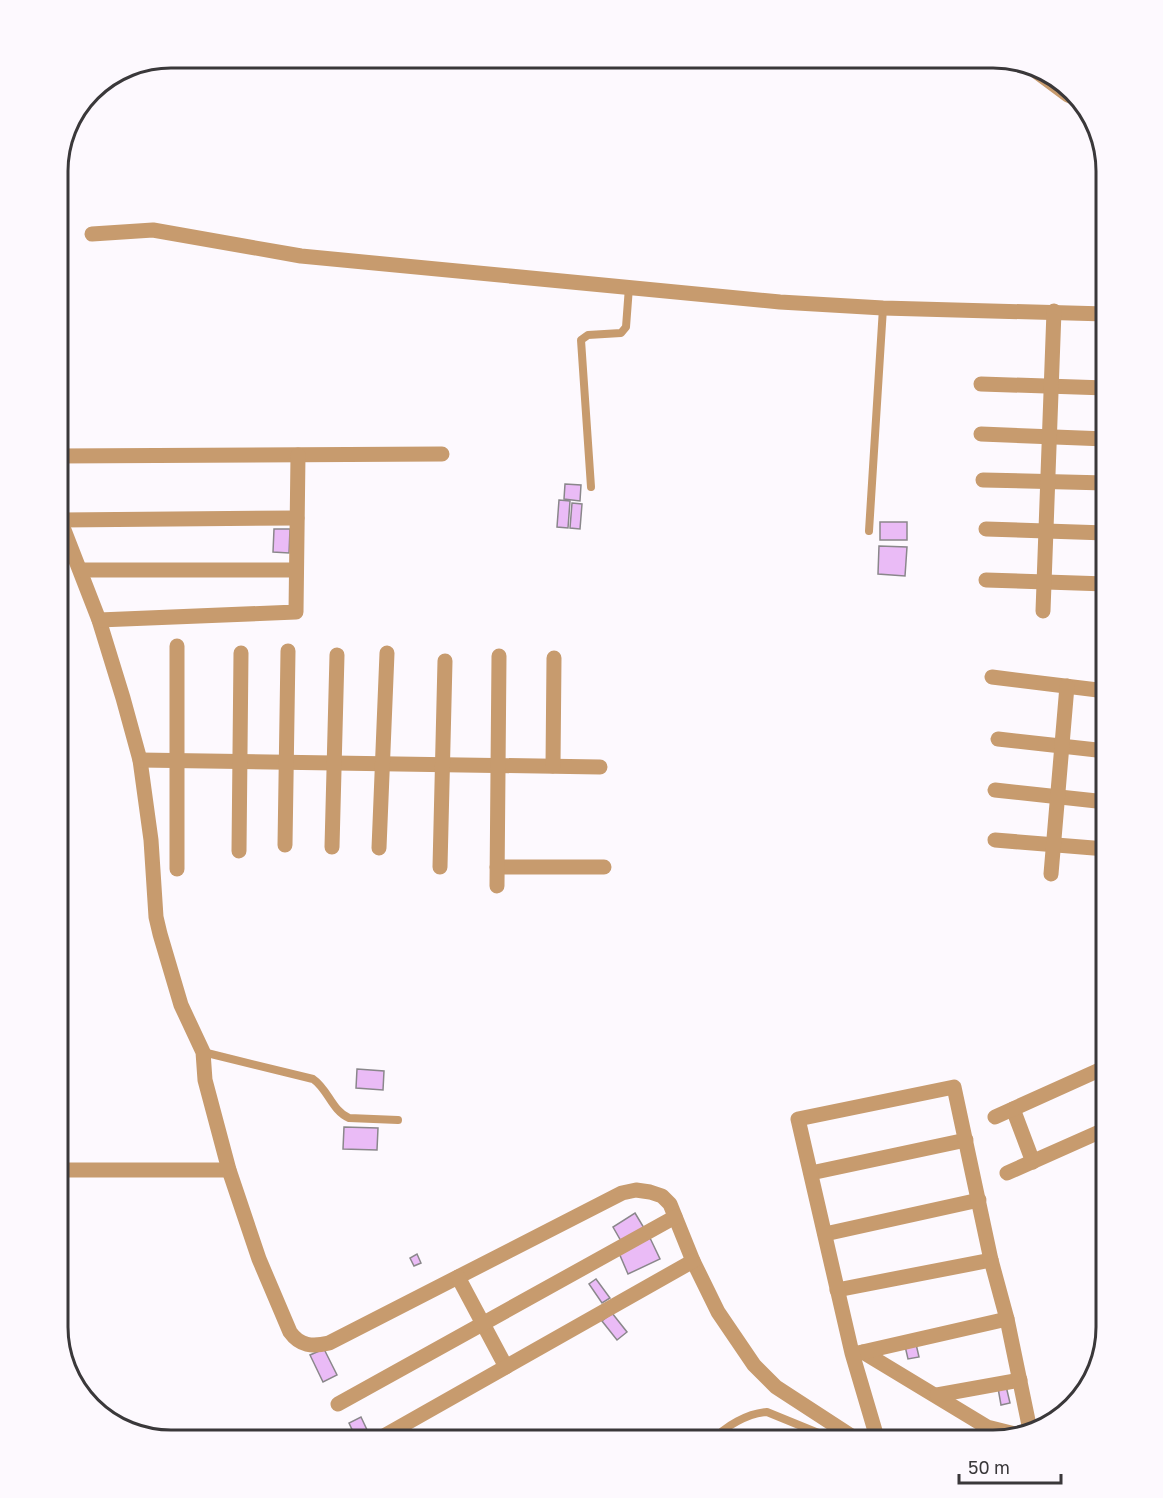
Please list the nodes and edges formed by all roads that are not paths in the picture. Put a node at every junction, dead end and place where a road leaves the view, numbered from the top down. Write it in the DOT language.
graph roads {
  1 [pos="92,234"];
  2 [pos="629,287"];
  3 [pos="883,308"];
  4 [pos="1054,311"];
  5 [pos="1096,313"];
  6 [pos="981,384"];
  7 [pos="1051,386"];
  8 [pos="1096,388"];
  9 [pos="981,434"];
  10 [pos="1050,436"];
  11 [pos="1096,438"];
  12 [pos="442,454"];
  13 [pos="298,455"];
  14 [pos="68,456"];
  15 [pos="983,480"];
  16 [pos="1048,482"];
  17 [pos="1096,483"];
  18 [pos="591,487"];
  19 [pos="68,516"];
  20 [pos="297,518"];
  21 [pos="986,529"];
  22 [pos="869,531"];
  23 [pos="1046,531"];
  24 [pos="1096,533"];
  25 [pos="68,538"];
  26 [pos="81,570"];
  27 [pos="296,570"];
  28 [pos="986,580"];
  29 [pos="1045,583"];
  30 [pos="1096,584"];
  31 [pos="1043,611"];
  32 [pos="99,620"];
  33 [pos="177,646"];
  34 [pos="288,651"];
  35 [pos="241,653"];
  36 [pos="387,653"];
  37 [pos="337,654"];
  38 [pos="499,656"];
  39 [pos="554,658"];
  40 [pos="445,661"];
  41 [pos="992,677"];
  42 [pos="1067,686"];
  43 [pos="1096,690"];
  44 [pos="998,739"];
  45 [pos="1062,747"];
  46 [pos="1096,750"];
  47 [pos="140,760"];
  48 [pos="176,761"];
  49 [pos="239,762"];
  50 [pos="286,762"];
  51 [pos="334,763"];
  52 [pos="382,764"];
  53 [pos="443,765"];
  54 [pos="497,765"];
  55 [pos="553,766"];
  56 [pos="600,767"];
  57 [pos="995,790"];
  58 [pos="1058,796"];
  59 [pos="1096,801"];
  60 [pos="995,840"];
  61 [pos="1053,844"];
  62 [pos="285,845"];
  63 [pos="332,847"];
  64 [pos="1096,848"];
  65 [pos="379,849"];
  66 [pos="239,851"];
  67 [pos="440,867"];
  68 [pos="497,867"];
  69 [pos="604,867"];
  70 [pos="177,869"];
  71 [pos="1051,874"];
  72 [pos="498,886"];
  73 [pos="202,1052"];
  74 [pos="1096,1072"];
  75 [pos="1013,1109"];
  76 [pos="995,1117"];
  77 [pos="398,1120"];
  78 [pos="1096,1134"];
  79 [pos="966,1140"];
  80 [pos="1033,1162"];
  81 [pos="68,1170"];
  82 [pos="229,1170"];
  83 [pos="811,1173"];
  84 [pos="1007,1173"];
  85 [pos="979,1200"];
  86 [pos="675,1217"];
  87 [pos="825,1234"];
  88 [pos="991,1260"];
  89 [pos="693,1261"];
  90 [pos="458,1276"];
  91 [pos="837,1290"];
  92 [pos="1007,1319"];
  93 [pos="483,1323"];
  94 [pos="857,1353"];
  95 [pos="506,1366"];
  96 [pos="1020,1380"];
  97 [pos="937,1395"];
  98 [pos="338,1404"];
  99 [pos="1029,1424"];
  100 [pos="394,1430"];
  101 [pos="724,1430"];
  102 [pos="811,1430"];
  103 [pos="842,1430"];
  104 [pos="875,1430"];
  105 [pos="998,1430"];
  1 -- 2 [label="street"];
  2 -- 3 [label="street"];
  2 -- 18 [label="lane"];
  3 -- 4 [label="street"];
  3 -- 22 [label="lane"];
  4 -- 5 [label="street"];
  4 -- 7 [label="street"];
  6 -- 7 [label="street"];
  7 -- 8 [label="street"];
  7 -- 10 [label="street"];
  9 -- 10 [label="street"];
  10 -- 11 [label="street"];
  10 -- 16 [label="street"];
  12 -- 13 [label="street"];
  13 -- 14 [label="street"];
  13 -- 20 [label="street"];
  15 -- 16 [label="street"];
  16 -- 17 [label="street"];
  16 -- 23 [label="street"];
  19 -- 20 [label="street"];
  20 -- 27 [label="street"];
  21 -- 23 [label="street"];
  23 -- 24 [label="street"];
  23 -- 29 [label="street"];
  25 -- 26 [label="street"];
  26 -- 27 [label="street"];
  26 -- 32 [label="street"];
  27 -- 32 [label="street"];
  28 -- 29 [label="street"];
  29 -- 30 [label="street"];
  29 -- 31 [label="street"];
  32 -- 47 [label="street"];
  33 -- 48 [label="street"];
  34 -- 50 [label="street"];
  35 -- 49 [label="street"];
  36 -- 52 [label="street"];
  37 -- 51 [label="street"];
  38 -- 54 [label="street"];
  39 -- 55 [label="street"];
  40 -- 53 [label="street"];
  41 -- 42 [label="street"];
  42 -- 43 [label="street"];
  42 -- 45 [label="street"];
  44 -- 45 [label="street"];
  45 -- 46 [label="street"];
  45 -- 58 [label="street"];
  47 -- 48 [label="street"];
  47 -- 73 [label="street"];
  48 -- 49 [label="street"];
  48 -- 70 [label="street"];
  49 -- 50 [label="street"];
  49 -- 66 [label="street"];
  50 -- 51 [label="street"];
  50 -- 62 [label="street"];
  51 -- 52 [label="street"];
  51 -- 63 [label="street"];
  52 -- 53 [label="street"];
  52 -- 65 [label="street"];
  53 -- 54 [label="street"];
  53 -- 67 [label="street"];
  54 -- 55 [label="street"];
  54 -- 68 [label="street"];
  55 -- 56 [label="street"];
  57 -- 58 [label="street"];
  58 -- 59 [label="street"];
  58 -- 61 [label="street"];
  60 -- 61 [label="street"];
  61 -- 64 [label="street"];
  61 -- 71 [label="street"];
  68 -- 69 [label="street"];
  68 -- 72 [label="street"];
  73 -- 77 [label="lane"];
  73 -- 82 [label="street"];
  74 -- 75 [label="street"];
  75 -- 76 [label="street"];
  75 -- 80 [label="street"];
  78 -- 80 [label="street"];
  79 -- 83 [label="street"];
  79 -- 83 [label="street"];
  79 -- 85 [label="street"];
  80 -- 84 [label="street"];
  81 -- 82 [label="street"];
  82 -- 90 [label="street"];
  83 -- 87 [label="street"];
  85 -- 87 [label="street"];
  85 -- 88 [label="street"];
  86 -- 89 [label="street"];
  86 -- 90 [label="street"];
  86 -- 93 [label="street"];
  87 -- 91 [label="street"];
  88 -- 91 [label="street"];
  88 -- 92 [label="street"];
  89 -- 95 [label="street"];
  89 -- 103 [label="street"];
  90 -- 93 [label="street"];
  91 -- 94 [label="street"];
  92 -- 94 [label="street"];
  92 -- 96 [label="street"];
  93 -- 95 [label="street"];
  93 -- 98 [label="street"];
  94 -- 97 [label="street"];
  94 -- 104 [label="street"];
  95 -- 100 [label="street"];
  96 -- 97 [label="street"];
  96 -- 99 [label="street"];
  97 -- 105 [label="street"];
  101 -- 102 [label="lane"];
}
